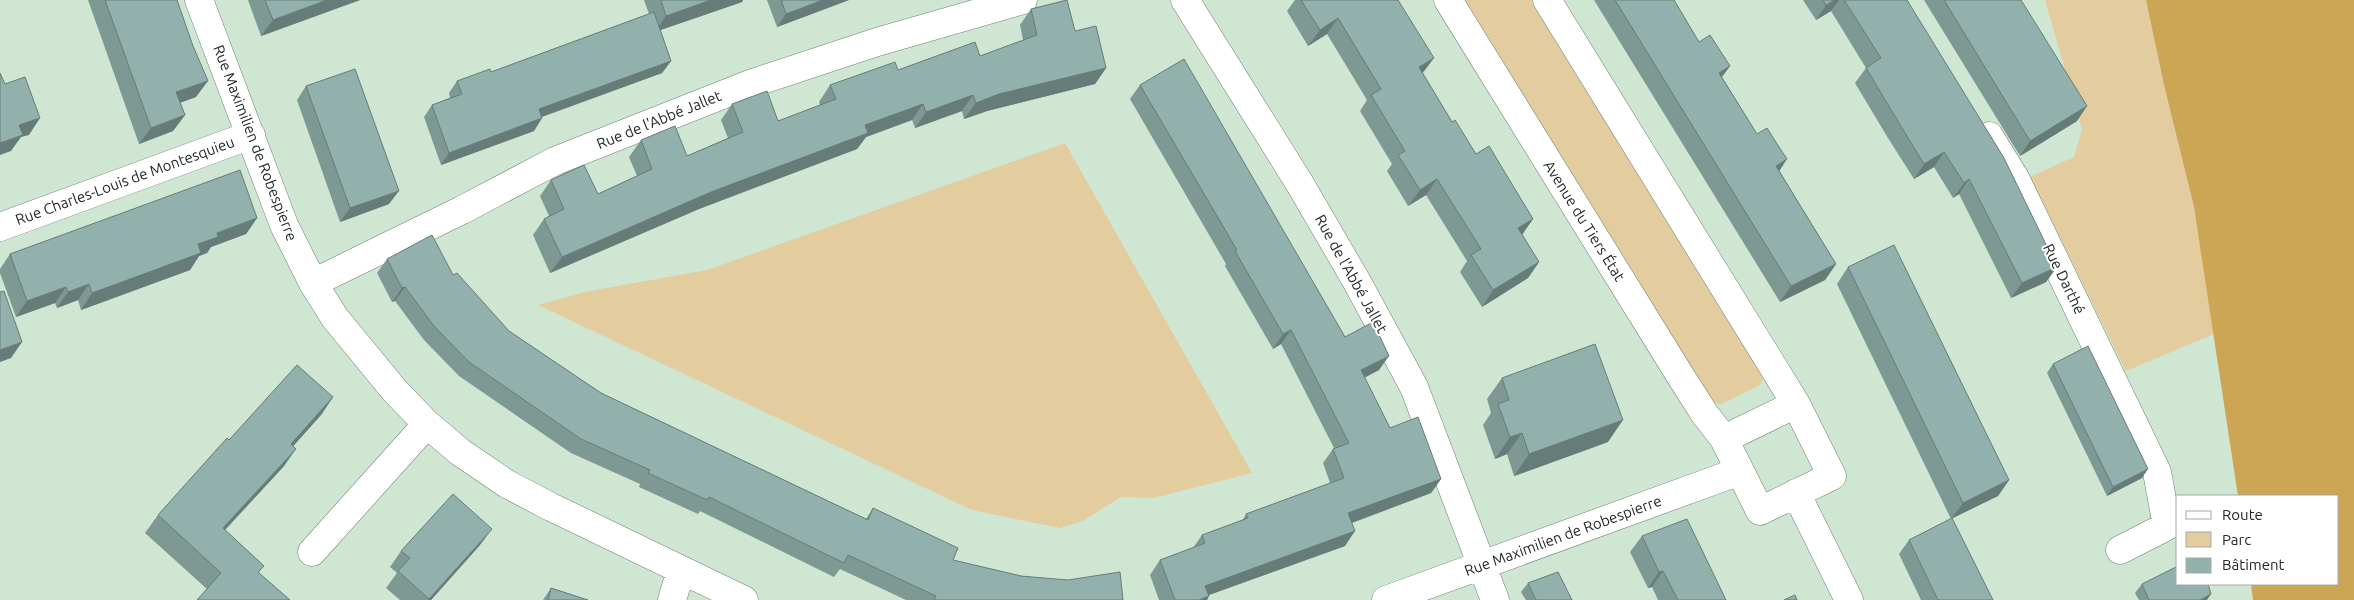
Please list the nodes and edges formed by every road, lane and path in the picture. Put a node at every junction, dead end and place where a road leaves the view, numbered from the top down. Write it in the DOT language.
graph roads {
  1 [pos="199,0"];
  2 [pos="1023,0"];
  3 [pos="1185,0"];
  4 [pos="1448,0"];
  5 [pos="1547,0"];
  6 [pos="1979,118"];
  7 [pos="251,135"];
  8 [pos="0,227"];
  9 [pos="313,283"];
  10 [pos="1796,404"];
  11 [pos="427,424"];
  12 [pos="1724,439"];
  13 [pos="1740,471"];
  14 [pos="1796,493"];
  15 [pos="2120,550"];
  16 [pos="312,552"];
  17 [pos="1483,566"];
  18 [pos="681,570"];
  19 [pos="672,600"];
  20 [pos="744,600"];
  21 [pos="1386,600"];
  22 [pos="1495,600"];
  23 [pos="1849,600"];
  1 -- 7 [label="street, Rue Maximilien de Robespierre"];
  2 -- 9 [label="street, Rue de l'Abbé Jallet"];
  3 -- 17 [label="street, Rue de l'Abbé Jallet"];
  4 -- 12 [label="street, Avenue du Tiers État"];
  5 -- 10 [label="street"];
  6 -- 15 [label="street, Rue Darthé"];
  7 -- 8 [label="street, Rue Charles-Louis de Montesquieu"];
  7 -- 9 [label="street, Rue Maximilien de Robespierre"];
  9 -- 11 [label="street, Rue Maximilien de Robespierre"];
  10 -- 12 [label="street"];
  10 -- 14 [label="street"];
  11 -- 16 [label="street"];
  11 -- 18 [label="street, Rue Maximilien de Robespierre"];
  12 -- 13 [label="street, Avenue du Tiers État"];
  13 -- 14 [label="street, Avenue du Tiers État"];
  13 -- 17 [label="street, Rue Maximilien de Robespierre"];
  14 -- 23 [label="street"];
  17 -- 21 [label="street, Rue Maximilien de Robespierre"];
  17 -- 22 [label="street, Rue de l'Abbé Jallet"];
  18 -- 19 [label="street"];
  18 -- 20 [label="street, Rue Maximilien de Robespierre"];
}
